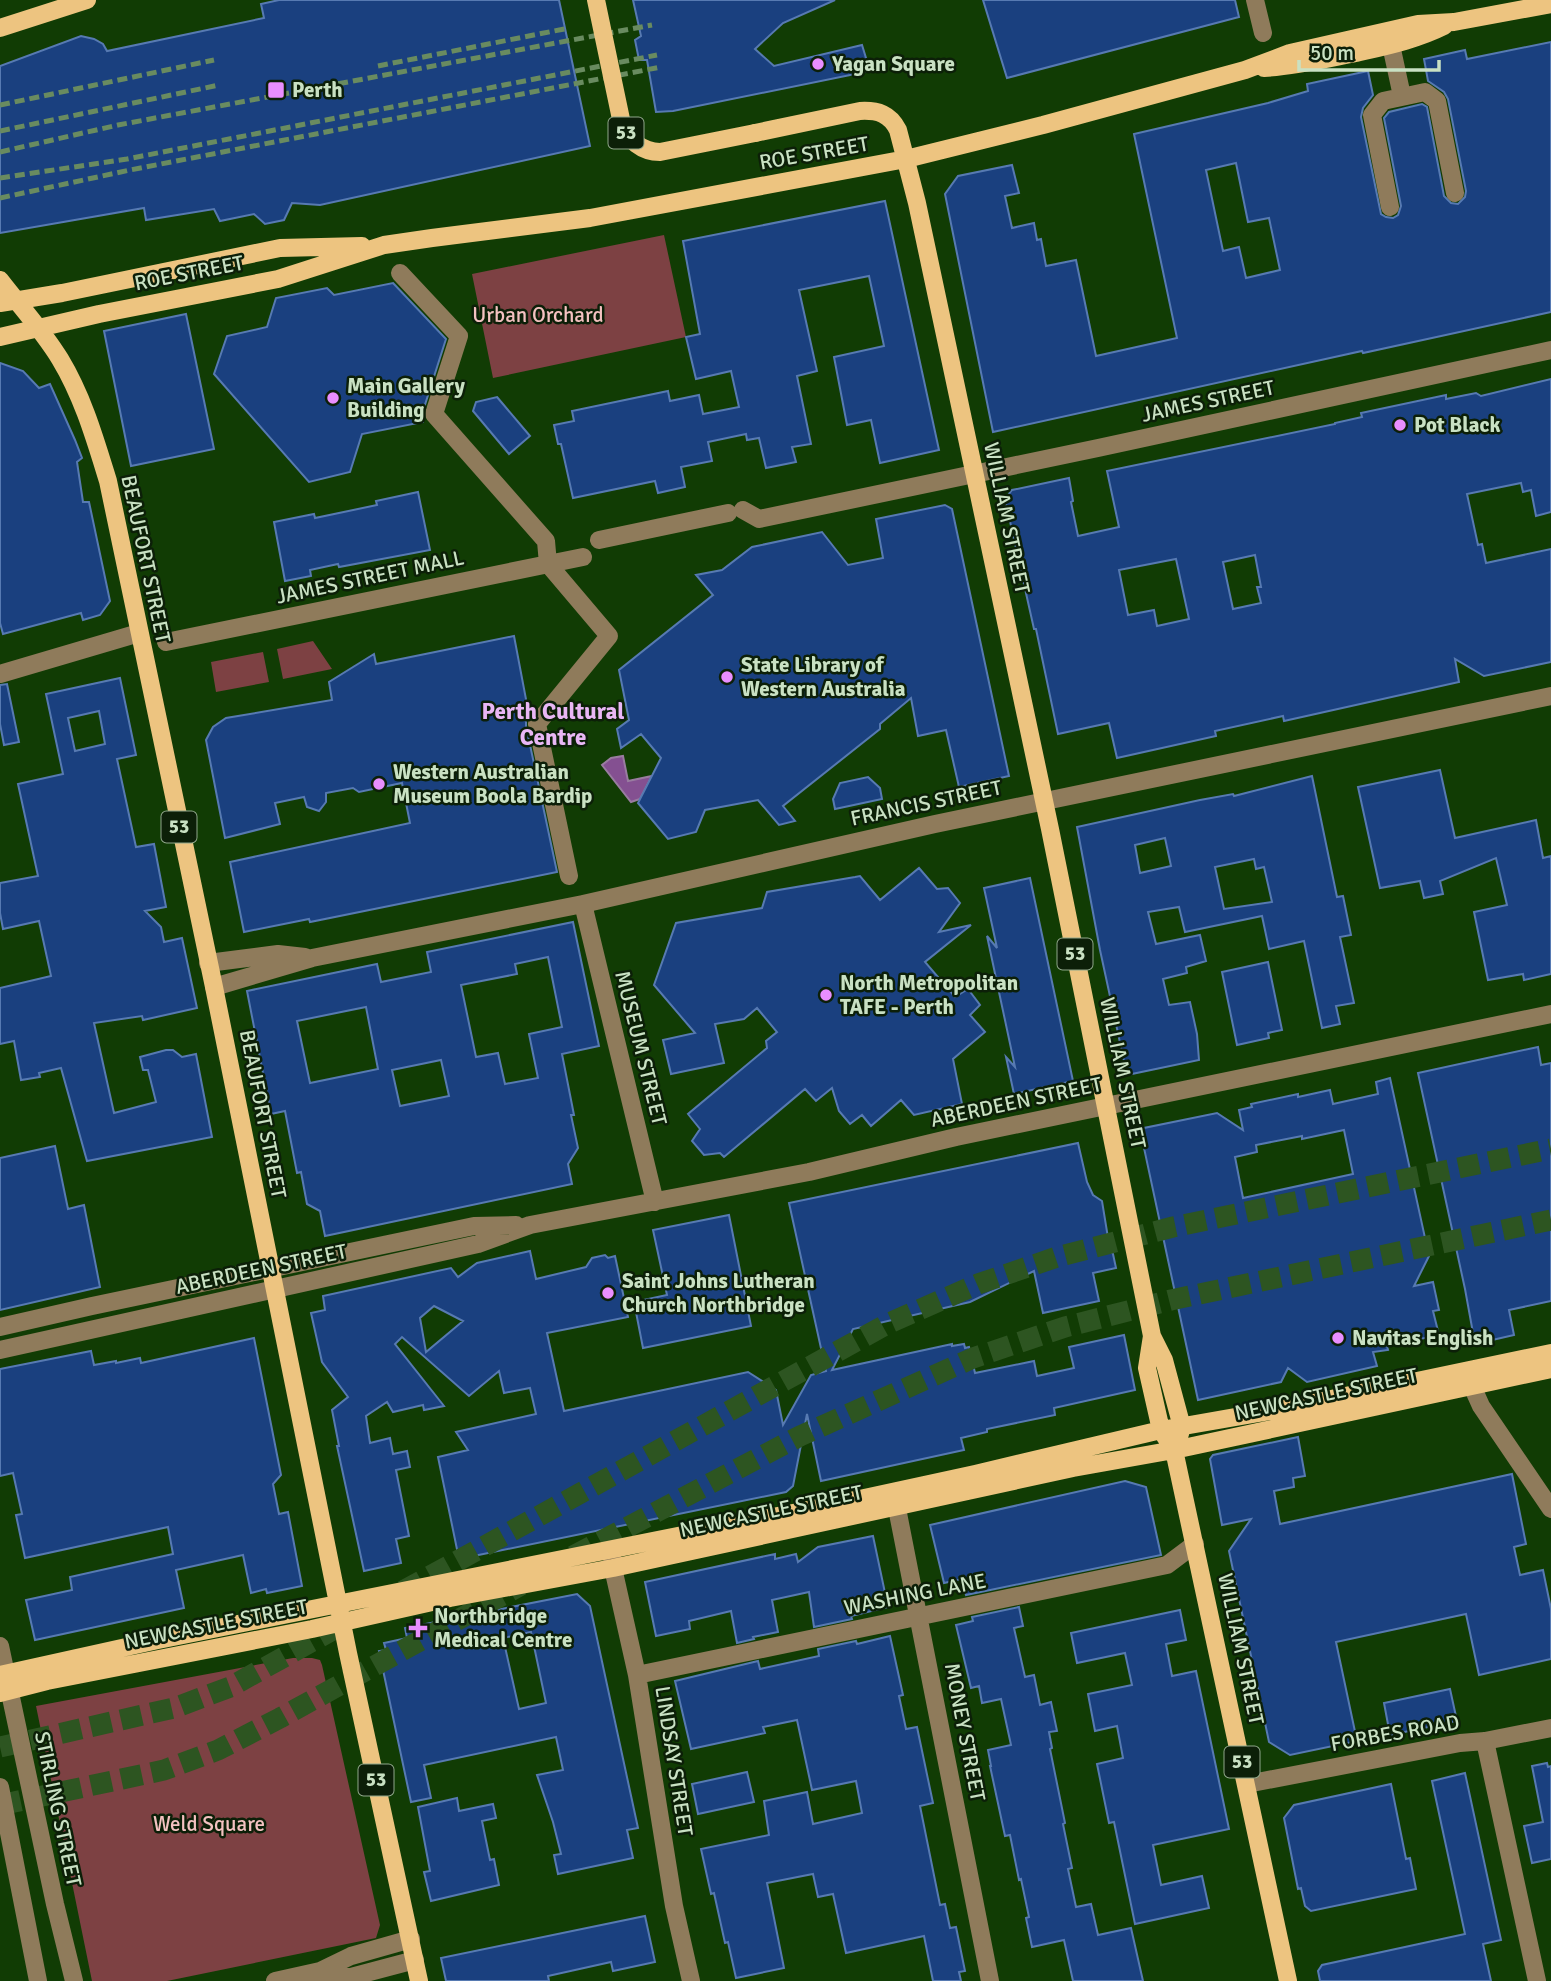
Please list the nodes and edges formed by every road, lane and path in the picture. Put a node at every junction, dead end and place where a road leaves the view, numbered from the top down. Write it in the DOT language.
graph roads {
  1 [pos="87,0"];
  2 [pos="597,0"];
  3 [pos="1255,0"];
  4 [pos="1551,4"];
  5 [pos="1454,22"];
  6 [pos="0,28"];
  7 [pos="1263,33"];
  8 [pos="1391,45"];
  9 [pos="1245,70"];
  10 [pos="1402,96"];
  11 [pos="906,159"];
  12 [pos="1455,193"];
  13 [pos="1390,207"];
  14 [pos="384,245"];
  15 [pos="400,273"];
  16 [pos="0,280"];
  17 [pos="8,302"];
  18 [pos="38,328"];
  19 [pos="0,337"];
  20 [pos="1551,350"];
  21 [pos="974,474"];
  22 [pos="598,540"];
  23 [pos="583,557"];
  24 [pos="548,564"];
  25 [pos="139,633"];
  26 [pos="166,642"];
  27 [pos="0,674"];
  28 [pos="1551,696"];
  29 [pos="1043,801"];
  30 [pos="569,876"];
  31 [pos="583,904"];
  32 [pos="312,958"];
  33 [pos="208,963"];
  34 [pos="214,987"];
  35 [pos="1551,1014"];
  36 [pos="1107,1107"];
  37 [pos="655,1202"];
  38 [pos="530,1225"];
  39 [pos="271,1269"];
  40 [pos="275,1289"];
  41 [pos="0,1327"];
  42 [pos="1152,1336"];
  43 [pos="0,1350"];
  44 [pos="1551,1353"];
  45 [pos="1551,1369"];
  46 [pos="1472,1386"];
  47 [pos="1182,1427"];
  48 [pos="1161,1430"];
  49 [pos="1174,1450"];
  50 [pos="895,1499"];
  51 [pos="1551,1509"];
  52 [pos="1195,1544"];
  53 [pos="612,1548"];
  54 [pos="613,1568"];
  55 [pos="340,1613"];
  56 [pos="919,1616"];
  57 [pos="0,1646"];
  58 [pos="637,1675"];
  59 [pos="4,1683"];
  60 [pos="1551,1728"];
  61 [pos="1485,1741"];
  62 [pos="1247,1784"];
  63 [pos="0,1787"];
  64 [pos="411,1939"];
  65 [pos="415,1960"];
  66 [pos="320,1971"];
  67 [pos="38,1981"];
  68 [pos="74,1981"];
  69 [pos="275,1981"];
  70 [pos="419,1981"];
  71 [pos="691,1981"];
  72 [pos="990,1981"];
  73 [pos="1288,1981"];
  74 [pos="1537,1981"];
  1 -- 6 [label="main road"];
  2 -- 11 [label="main road, WILLIAM STREET / 53, bridge"];
  3 -- 7 [label="street"];
  4 -- 5 [label="main road, ROE STREET"];
  5 -- 8 [label="main road, ROE STREET"];
  5 -- 9 [label="main road, ROE STREET"];
  8 -- 9 [label="main road, ROE STREET"];
  8 -- 10 [label="street"];
  9 -- 11 [label="main road, ROE STREET"];
  10 -- 12 [label="street"];
  10 -- 13 [label="street"];
  11 -- 14 [label="main road, ROE STREET"];
  11 -- 21 [label="main road, WILLIAM STREET / 53"];
  14 -- 17 [label="main road, ROE STREET"];
  14 -- 18 [label="main road, ROE STREET"];
  15 -- 24 [label="street"];
  16 -- 17 [label="main road, BEAUFORT STREET / 53"];
  17 -- 18 [label="main road, BEAUFORT STREET / 53"];
  18 -- 19 [label="main road, ROE STREET"];
  18 -- 25 [label="main road, BEAUFORT STREET / 53"];
  20 -- 21 [label="street, JAMES STREET"];
  21 -- 22 [label="street, JAMES STREET"];
  21 -- 29 [label="main road, WILLIAM STREET / 53"];
  23 -- 24 [label="street, JAMES STREET MALL"];
  24 -- 26 [label="street, JAMES STREET MALL"];
  24 -- 30 [label="street"];
  25 -- 27 [label="street"];
  25 -- 33 [label="main road, BEAUFORT STREET / 53"];
  28 -- 29 [label="street, FRANCIS STREET"];
  29 -- 31 [label="street, FRANCIS STREET"];
  29 -- 36 [label="main road, WILLIAM STREET / 53"];
  31 -- 32 [label="street, FRANCIS STREET"];
  31 -- 37 [label="street, MUSEUM STREET"];
  32 -- 33 [label="street, FRANCIS STREET"];
  32 -- 34 [label="street, FRANCIS STREET"];
  33 -- 34 [label="main road, BEAUFORT STREET / 53"];
  34 -- 39 [label="main road, BEAUFORT STREET / 53"];
  35 -- 36 [label="street, ABERDEEN STREET"];
  36 -- 37 [label="street, ABERDEEN STREET"];
  36 -- 42 [label="main road, WILLIAM STREET / 53"];
  37 -- 38 [label="street, ABERDEEN STREET"];
  38 -- 39 [label="street, ABERDEEN STREET"];
  38 -- 40 [label="street, ABERDEEN STREET"];
  39 -- 40 [label="main road, BEAUFORT STREET / 53"];
  39 -- 41 [label="street, ABERDEEN STREET"];
  40 -- 43 [label="street, ABERDEEN STREET"];
  40 -- 55 [label="main road, BEAUFORT STREET / 53"];
  42 -- 47 [label="main road, WILLIAM STREET / 53"];
  42 -- 48 [label="main road, WILLIAM STREET / 53"];
  44 -- 47 [label="main road, NEWCASTLE STREET"];
  45 -- 46 [label="main road, NEWCASTLE STREET"];
  46 -- 49 [label="main road, NEWCASTLE STREET"];
  46 -- 51 [label="street"];
  47 -- 48 [label="main road, NEWCASTLE STREET"];
  47 -- 49 [label="main road"];
  48 -- 49 [label="main road, WILLIAM STREET / 53"];
  48 -- 50 [label="main road, NEWCASTLE STREET"];
  49 -- 50 [label="main road, NEWCASTLE STREET"];
  49 -- 52 [label="main road, WILLIAM STREET / 53"];
  50 -- 53 [label="main road, NEWCASTLE STREET"];
  50 -- 54 [label="main road, NEWCASTLE STREET"];
  50 -- 56 [label="street, MONEY STREET"];
  52 -- 56 [label="street, WASHING LANE"];
  52 -- 62 [label="main road, WILLIAM STREET / 53"];
  53 -- 54 [label="street, LINDSAY STREET"];
  53 -- 55 [label="main road, NEWCASTLE STREET"];
  54 -- 55 [label="main road, NEWCASTLE STREET"];
  54 -- 58 [label="street, LINDSAY STREET"];
  55 -- 59 [label="main road, NEWCASTLE STREET"];
  55 -- 64 [label="main road, BEAUFORT STREET / 53"];
  56 -- 58 [label="street, WASHING LANE"];
  56 -- 72 [label="street, MONEY STREET"];
  57 -- 59 [label="street, STIRLING STREET"];
  58 -- 71 [label="street, LINDSAY STREET"];
  59 -- 68 [label="street, STIRLING STREET"];
  60 -- 61 [label="street, FORBES ROAD"];
  61 -- 62 [label="street, FORBES ROAD"];
  61 -- 74 [label="street"];
  62 -- 73 [label="main road, WILLIAM STREET / 53"];
  63 -- 67 [label="street"];
  64 -- 65 [label="main road, BEAUFORT STREET / 53"];
  64 -- 66 [label="street"];
  65 -- 66 [label="street"];
  65 -- 70 [label="main road, BEAUFORT STREET / 53"];
  66 -- 69 [label="street"];
}
